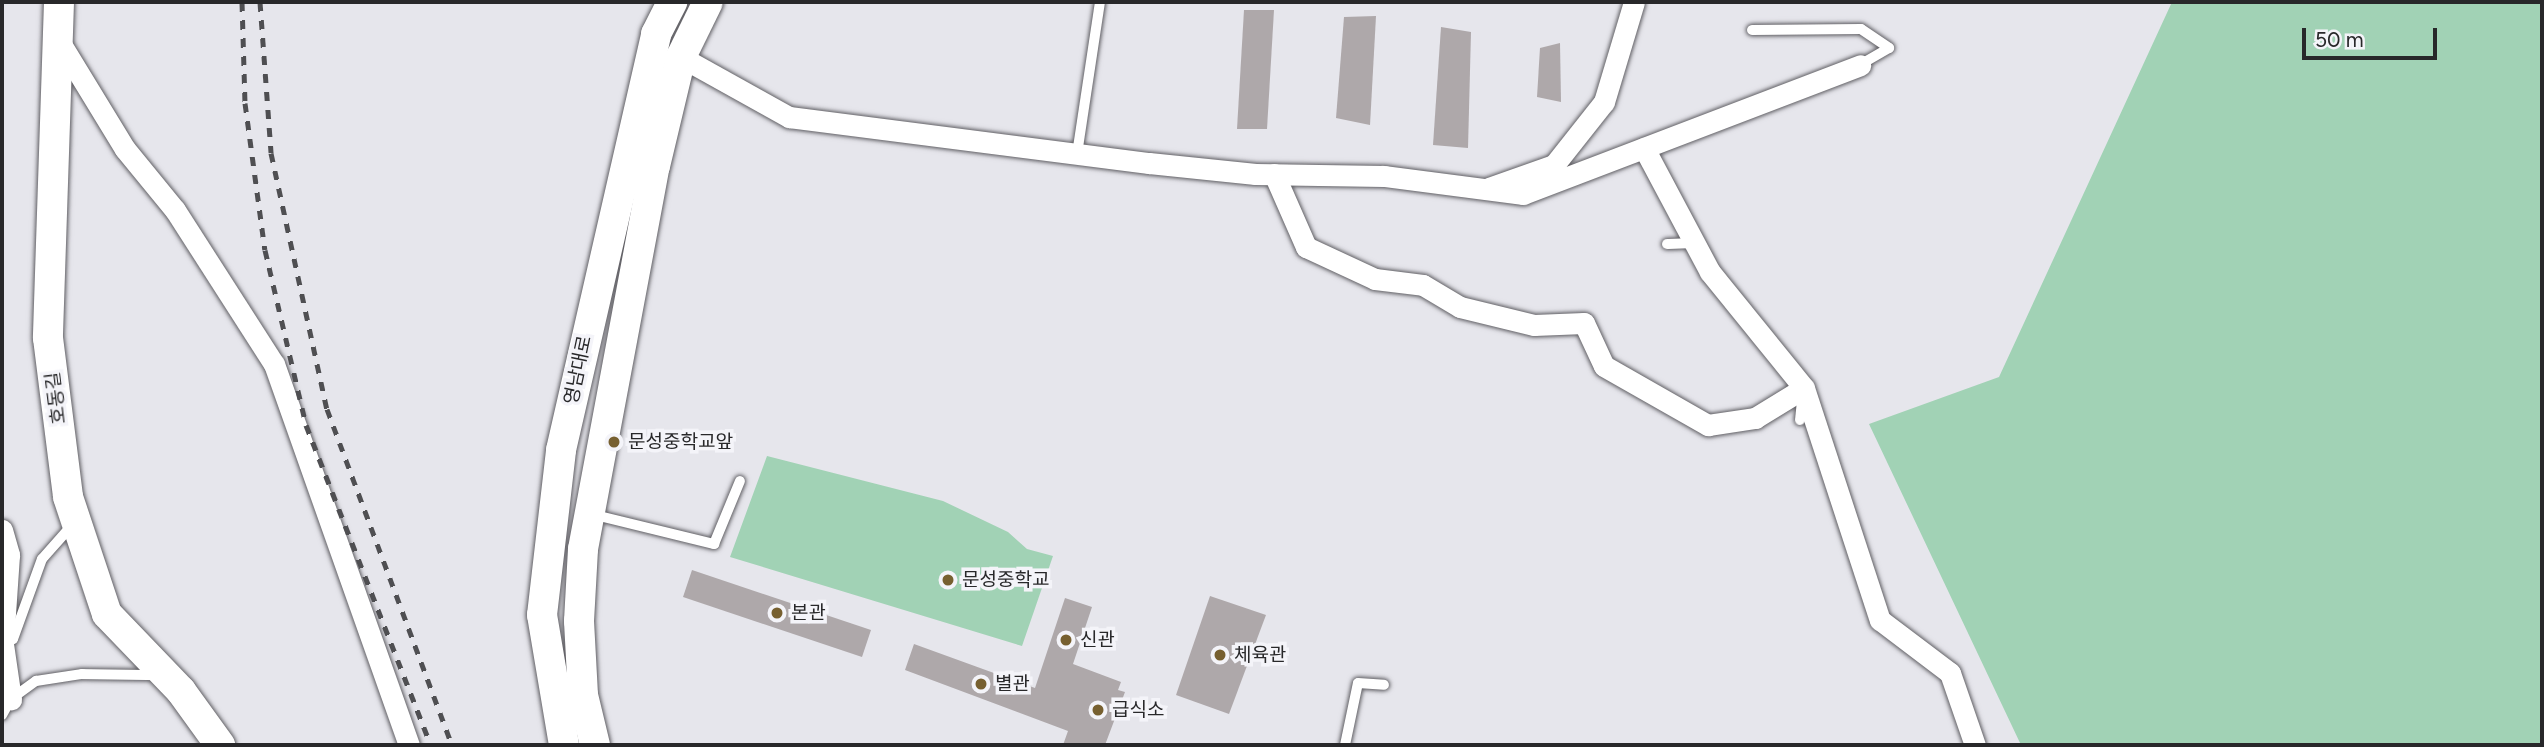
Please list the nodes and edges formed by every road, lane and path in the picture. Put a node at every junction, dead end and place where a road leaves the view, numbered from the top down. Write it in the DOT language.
graph roads {
  1 [pos="59,2"];
  2 [pos="672,2"];
  3 [pos="708,2"];
  4 [pos="1100,2"];
  5 [pos="1634,2"];
  6 [pos="1752,30"];
  7 [pos="55,35"];
  8 [pos="681,57"];
  9 [pos="1860,65"];
  10 [pos="1644,148"];
  11 [pos="1077,154"];
  12 [pos="1274,174"];
  13 [pos="1486,189"];
  14 [pos="1695,243"];
  15 [pos="1667,244"];
  16 [pos="1804,388"];
  17 [pos="1800,420"];
  18 [pos="740,481"];
  19 [pos="589,513"];
  20 [pos="76,521"];
  21 [pos="2,530"];
  22 [pos="3,644"];
  23 [pos="166,675"];
  24 [pos="1384,685"];
  25 [pos="6,707"];
  26 [pos="220,745"];
  27 [pos="409,745"];
  28 [pos="564,745"];
  29 [pos="595,745"];
  30 [pos="1345,745"];
  31 [pos="1975,745"];
  1 -- 7 [label="main road, 호동길"];
  2 -- 28 [label="main road, 영남대로"];
  3 -- 8 [label="main road, 영남대로"];
  4 -- 11 [label="lane"];
  5 -- 13 [label="street"];
  6 -- 9 [label="lane"];
  7 -- 20 [label="main road, 호동길"];
  7 -- 27 [label="street"];
  8 -- 11 [label="street"];
  8 -- 19 [label="main road, 영남대로"];
  9 -- 10 [label="street"];
  10 -- 13 [label="street"];
  10 -- 14 [label="street"];
  11 -- 12 [label="street"];
  12 -- 13 [label="street"];
  12 -- 16 [label="street"];
  14 -- 15 [label="lane"];
  14 -- 16 [label="street"];
  16 -- 17 [label="lane"];
  16 -- 31 [label="street"];
  18 -- 19 [label="lane"];
  19 -- 29 [label="main road, 영남대로"];
  20 -- 22 [label="lane"];
  20 -- 23 [label="main road, 호동길"];
  21 -- 22 [label="street"];
  22 -- 25 [label="street"];
  23 -- 25 [label="lane"];
  23 -- 26 [label="main road, 호동길"];
  24 -- 30 [label="lane"];
}
